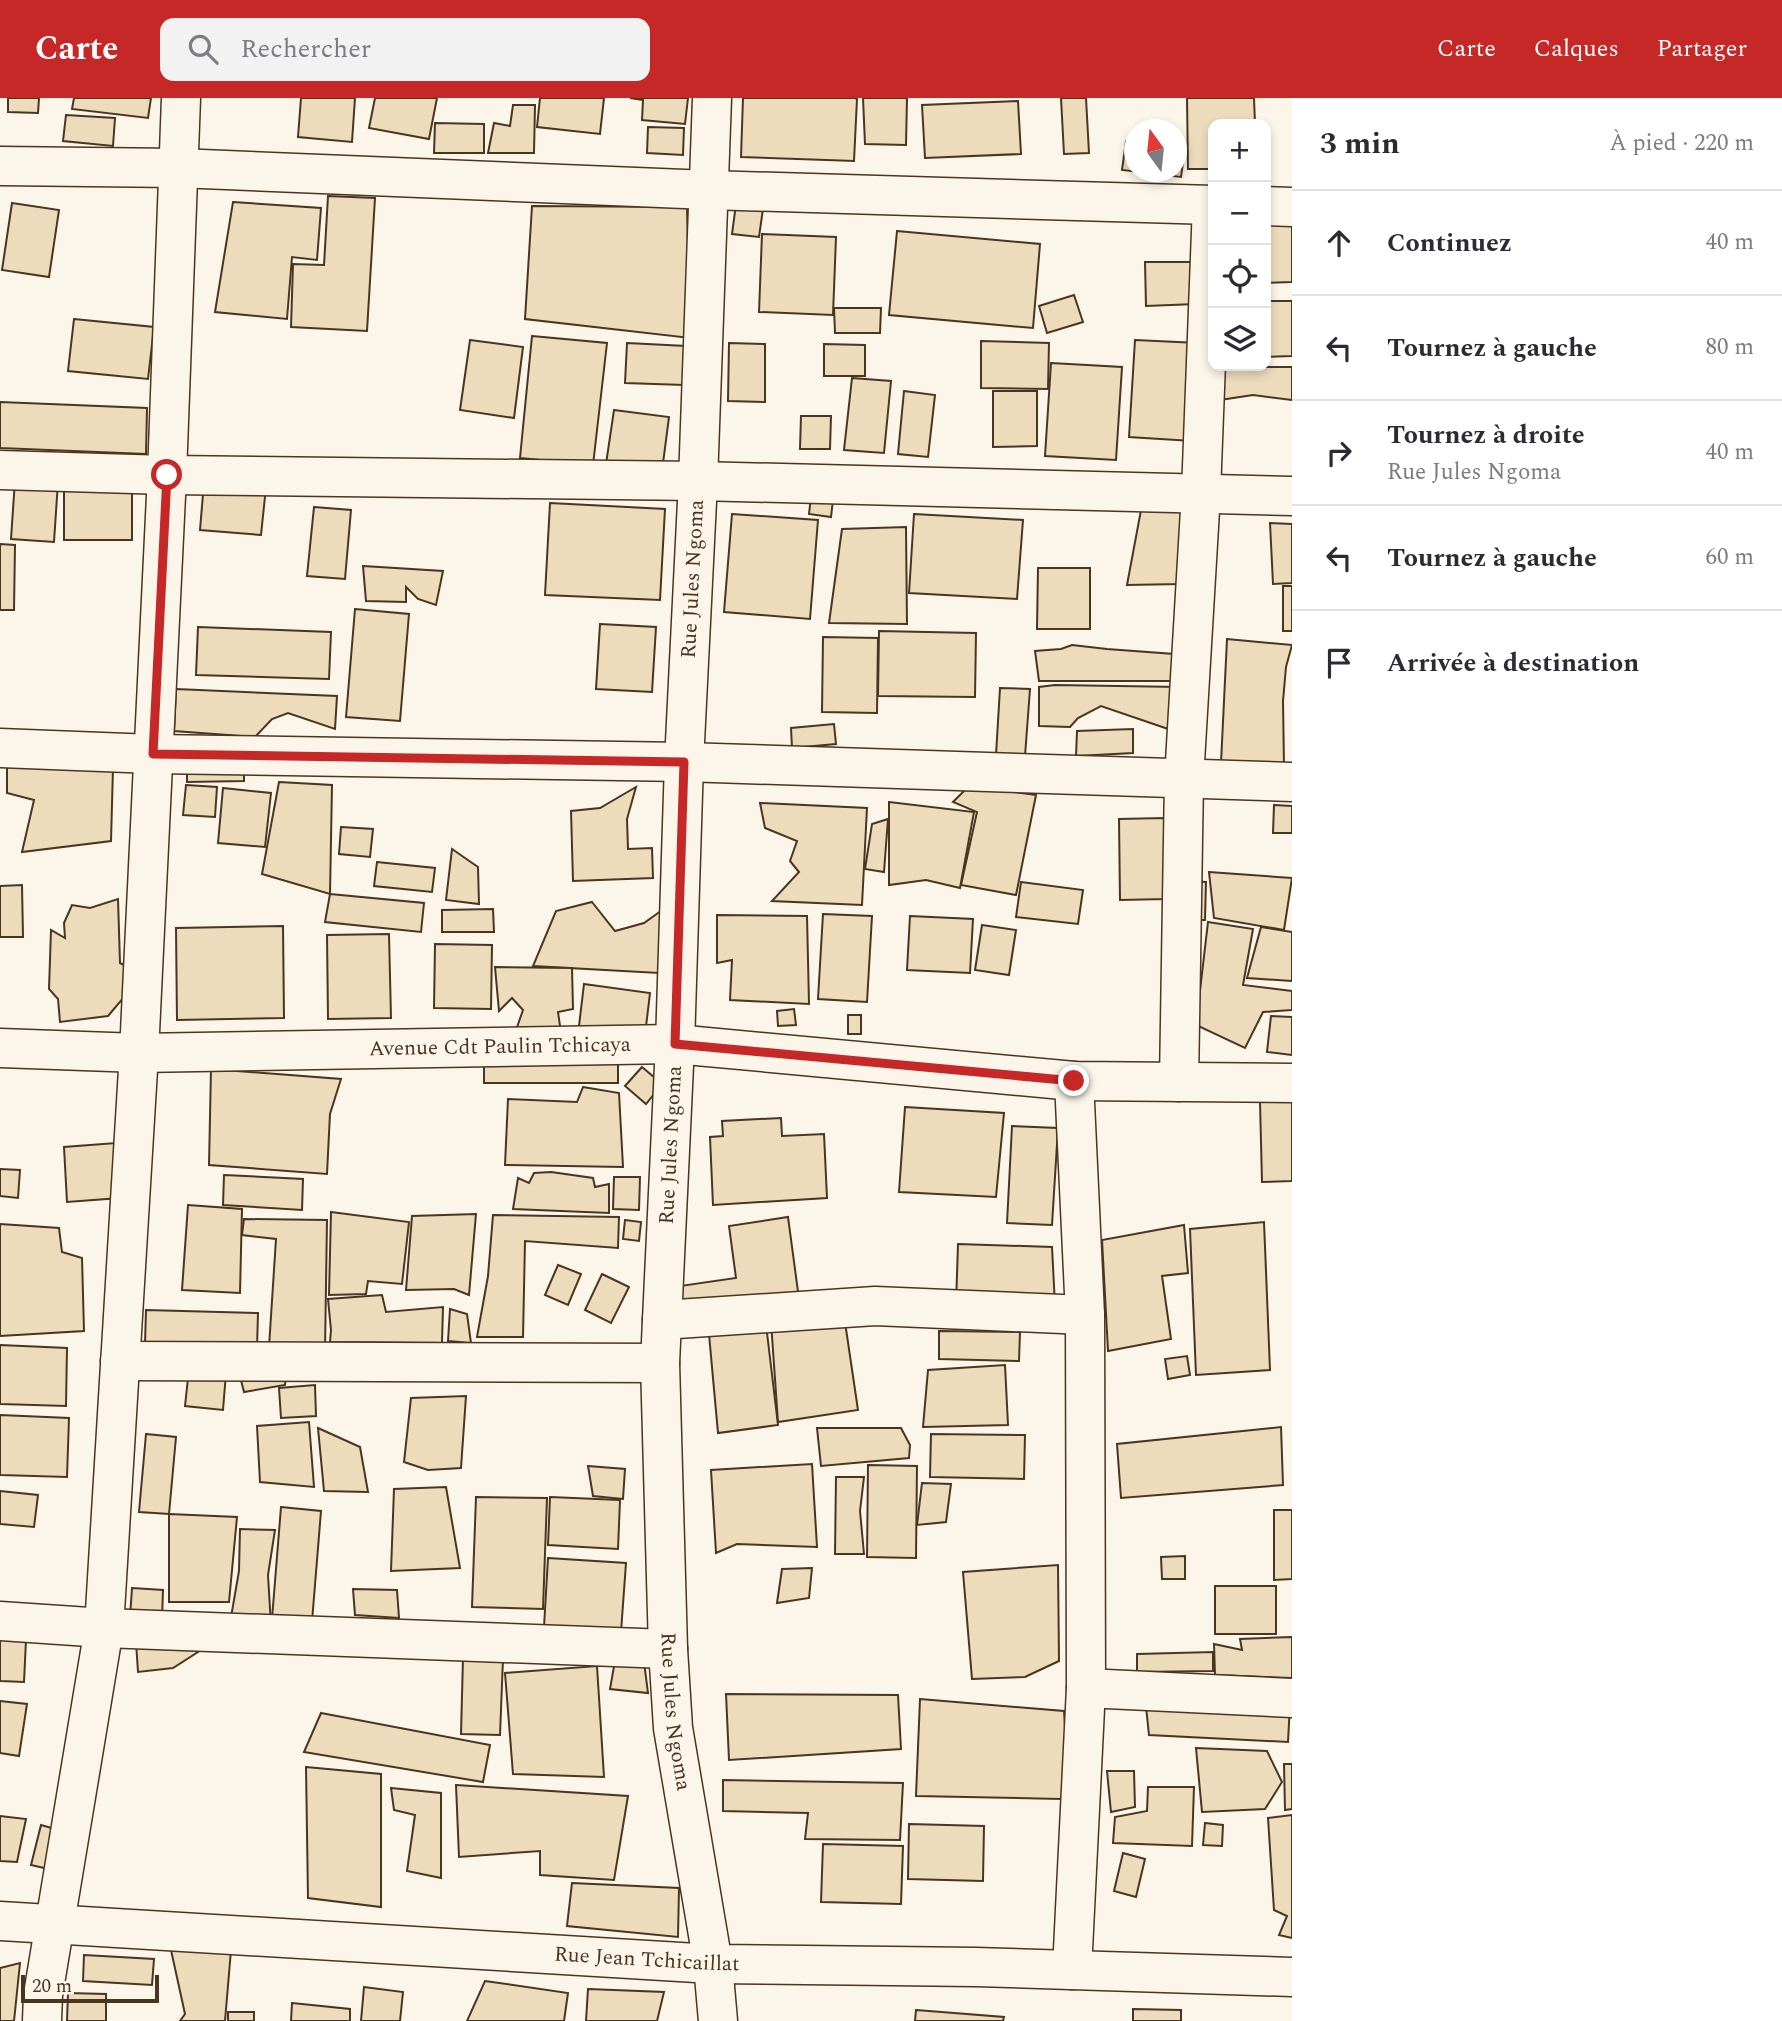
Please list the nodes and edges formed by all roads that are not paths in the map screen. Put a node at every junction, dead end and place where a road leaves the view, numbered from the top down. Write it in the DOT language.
graph roads {
  1 [pos="181,98"];
  2 [pos="712,98"];
  3 [pos="0,166"];
  4 [pos="178,168"];
  5 [pos="709,190"];
  6 [pos="1208,205"];
  7 [pos="1271,206"];
  8 [pos="1292,207"];
  9 [pos="1211,245"];
  10 [pos="0,470"];
  11 [pos="167,475"];
  12 [pos="698,481"];
  13 [pos="1201,493"];
  14 [pos="1292,496"];
  15 [pos="0,748"];
  16 [pos="153,754"];
  17 [pos="684,762"];
  18 [pos="1184,779"];
  19 [pos="1292,782"];
  20 [pos="675,1044"];
  21 [pos="0,1048"];
  22 [pos="139,1052"];
  23 [pos="1074,1081"];
  24 [pos="1179,1082"];
  25 [pos="1292,1083"];
  26 [pos="1085,1315"];
  27 [pos="662,1320"];
  28 [pos="120,1360"];
  29 [pos="660,1363"];
  30 [pos="0,1621"];
  31 [pos="104,1628"];
  32 [pos="668,1649"];
  33 [pos="1086,1688"];
  34 [pos="1292,1698"];
  35 [pos="0,1921"];
  36 [pos="55,1924"];
  37 [pos="713,1964"];
  38 [pos="1072,1970"];
  39 [pos="1292,1978"];
  40 [pos="42,2021"];
  41 [pos="718,2021"];
  1 -- 4 [label="street"];
  2 -- 5 [label="street, Rue Jules Ngoma"];
  3 -- 4 [label="street"];
  4 -- 5 [label="street"];
  4 -- 11 [label="street"];
  5 -- 6 [label="street"];
  5 -- 12 [label="street, Rue Jules Ngoma"];
  7 -- 8 [label="street"];
  9 -- 13 [label="street"];
  10 -- 11 [label="street"];
  11 -- 12 [label="street"];
  11 -- 16 [label="street"];
  12 -- 13 [label="street"];
  12 -- 17 [label="street, Rue Jules Ngoma"];
  13 -- 14 [label="street"];
  13 -- 18 [label="street"];
  15 -- 16 [label="street"];
  16 -- 17 [label="street"];
  16 -- 22 [label="street"];
  17 -- 18 [label="street"];
  17 -- 20 [label="street, Rue Jules Ngoma"];
  18 -- 19 [label="street"];
  18 -- 24 [label="street"];
  20 -- 22 [label="street, Avenue Cdt Paulin Tchicaya"];
  20 -- 23 [label="street, Avenue Cdt Paulin Tchicaya"];
  20 -- 27 [label="street, Rue Jules Ngoma"];
  21 -- 22 [label="street, Avenue Cdt Paulin Tchicaya"];
  22 -- 28 [label="street"];
  23 -- 24 [label="street, Avenue Cdt Paulin Tchicaya"];
  23 -- 26 [label="street"];
  24 -- 25 [label="street, Avenue Cdt Paulin Tchicaya"];
  26 -- 27 [label="street"];
  26 -- 33 [label="street"];
  27 -- 29 [label="street, Rue Jules Ngoma"];
  28 -- 29 [label="street"];
  28 -- 31 [label="street"];
  29 -- 32 [label="street, Rue Jules Ngoma"];
  30 -- 31 [label="street"];
  31 -- 32 [label="street"];
  31 -- 36 [label="street"];
  32 -- 37 [label="street, Rue Jules Ngoma"];
  33 -- 34 [label="street"];
  33 -- 38 [label="street"];
  35 -- 36 [label="street, Rue Jean Tchicaillat"];
  36 -- 37 [label="street, Rue Jean Tchicaillat"];
  36 -- 40 [label="street"];
  37 -- 38 [label="street, Rue Jean Tchicaillat"];
  37 -- 41 [label="street, Rue Jules Ngoma"];
  38 -- 39 [label="street, Rue Jean Tchicaillat"];
}
